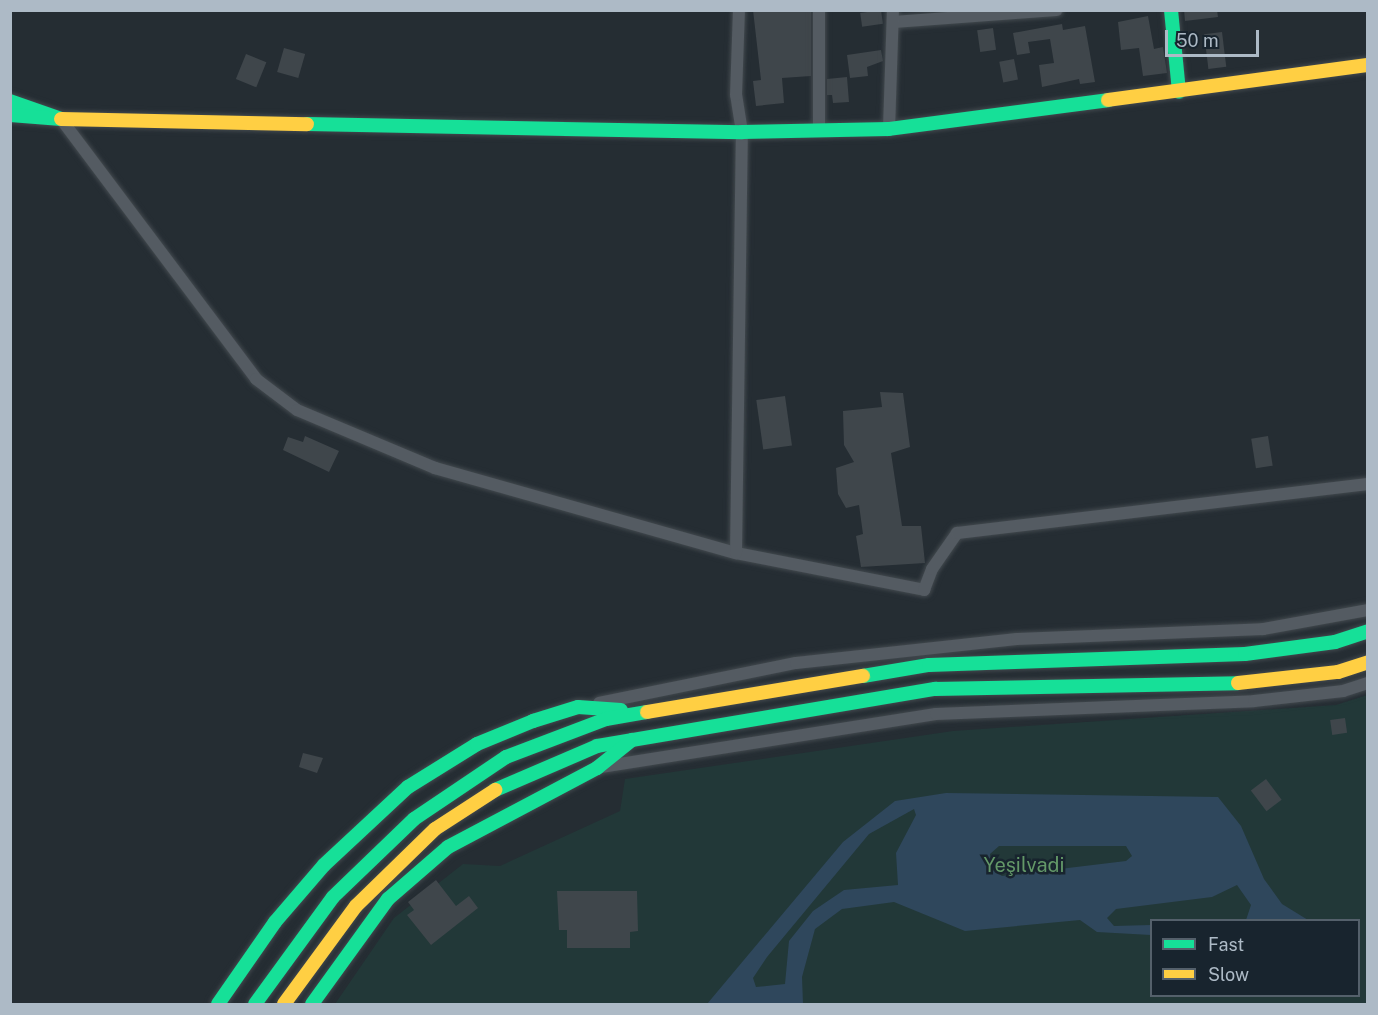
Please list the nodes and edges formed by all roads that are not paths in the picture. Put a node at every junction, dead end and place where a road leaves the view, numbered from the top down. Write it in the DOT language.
graph roads {
  1 [pos="739,10"];
  2 [pos="819,10"];
  3 [pos="1057,10"];
  4 [pos="1172,10"];
  5 [pos="893,16"];
  6 [pos="1368,65"];
  7 [pos="1179,92"];
  8 [pos="10,101"];
  9 [pos="10,115"];
  10 [pos="61,119"];
  11 [pos="889,129"];
  12 [pos="819,130"];
  13 [pos="742,132"];
  14 [pos="1368,484"];
  15 [pos="736,553"];
  16 [pos="1368,610"];
  17 [pos="1368,632"];
  18 [pos="1368,662"];
  19 [pos="1368,683"];
  20 [pos="578,707"];
  21 [pos="641,711"];
  22 [pos="634,738"];
  23 [pos="597,768"];
  24 [pos="218,1005"];
  25 [pos="255,1005"];
  26 [pos="285,1005"];
  27 [pos="312,1005"];
  1 -- 13 [label="street"];
  2 -- 12 [label="street"];
  3 -- 5 [label="street"];
  4 -- 7 [label="main road"];
  5 -- 11 [label="street"];
  6 -- 7 [label="main road"];
  7 -- 11 [label="main road"];
  8 -- 10 [label="main road"];
  9 -- 10 [label="main road"];
  10 -- 13 [label="main road"];
  10 -- 15 [label="street"];
  11 -- 12 [label="main road"];
  12 -- 13 [label="main road"];
  13 -- 15 [label="street"];
  14 -- 15 [label="street"];
  16 -- 20 [label="street"];
  17 -- 21 [label="main road"];
  18 -- 22 [label="main road"];
  19 -- 23 [label="street"];
  20 -- 21 [label="main road"];
  20 -- 24 [label="main road"];
  21 -- 25 [label="main road"];
  22 -- 23 [label="main road"];
  22 -- 26 [label="main road"];
  23 -- 27 [label="main road"];
}
